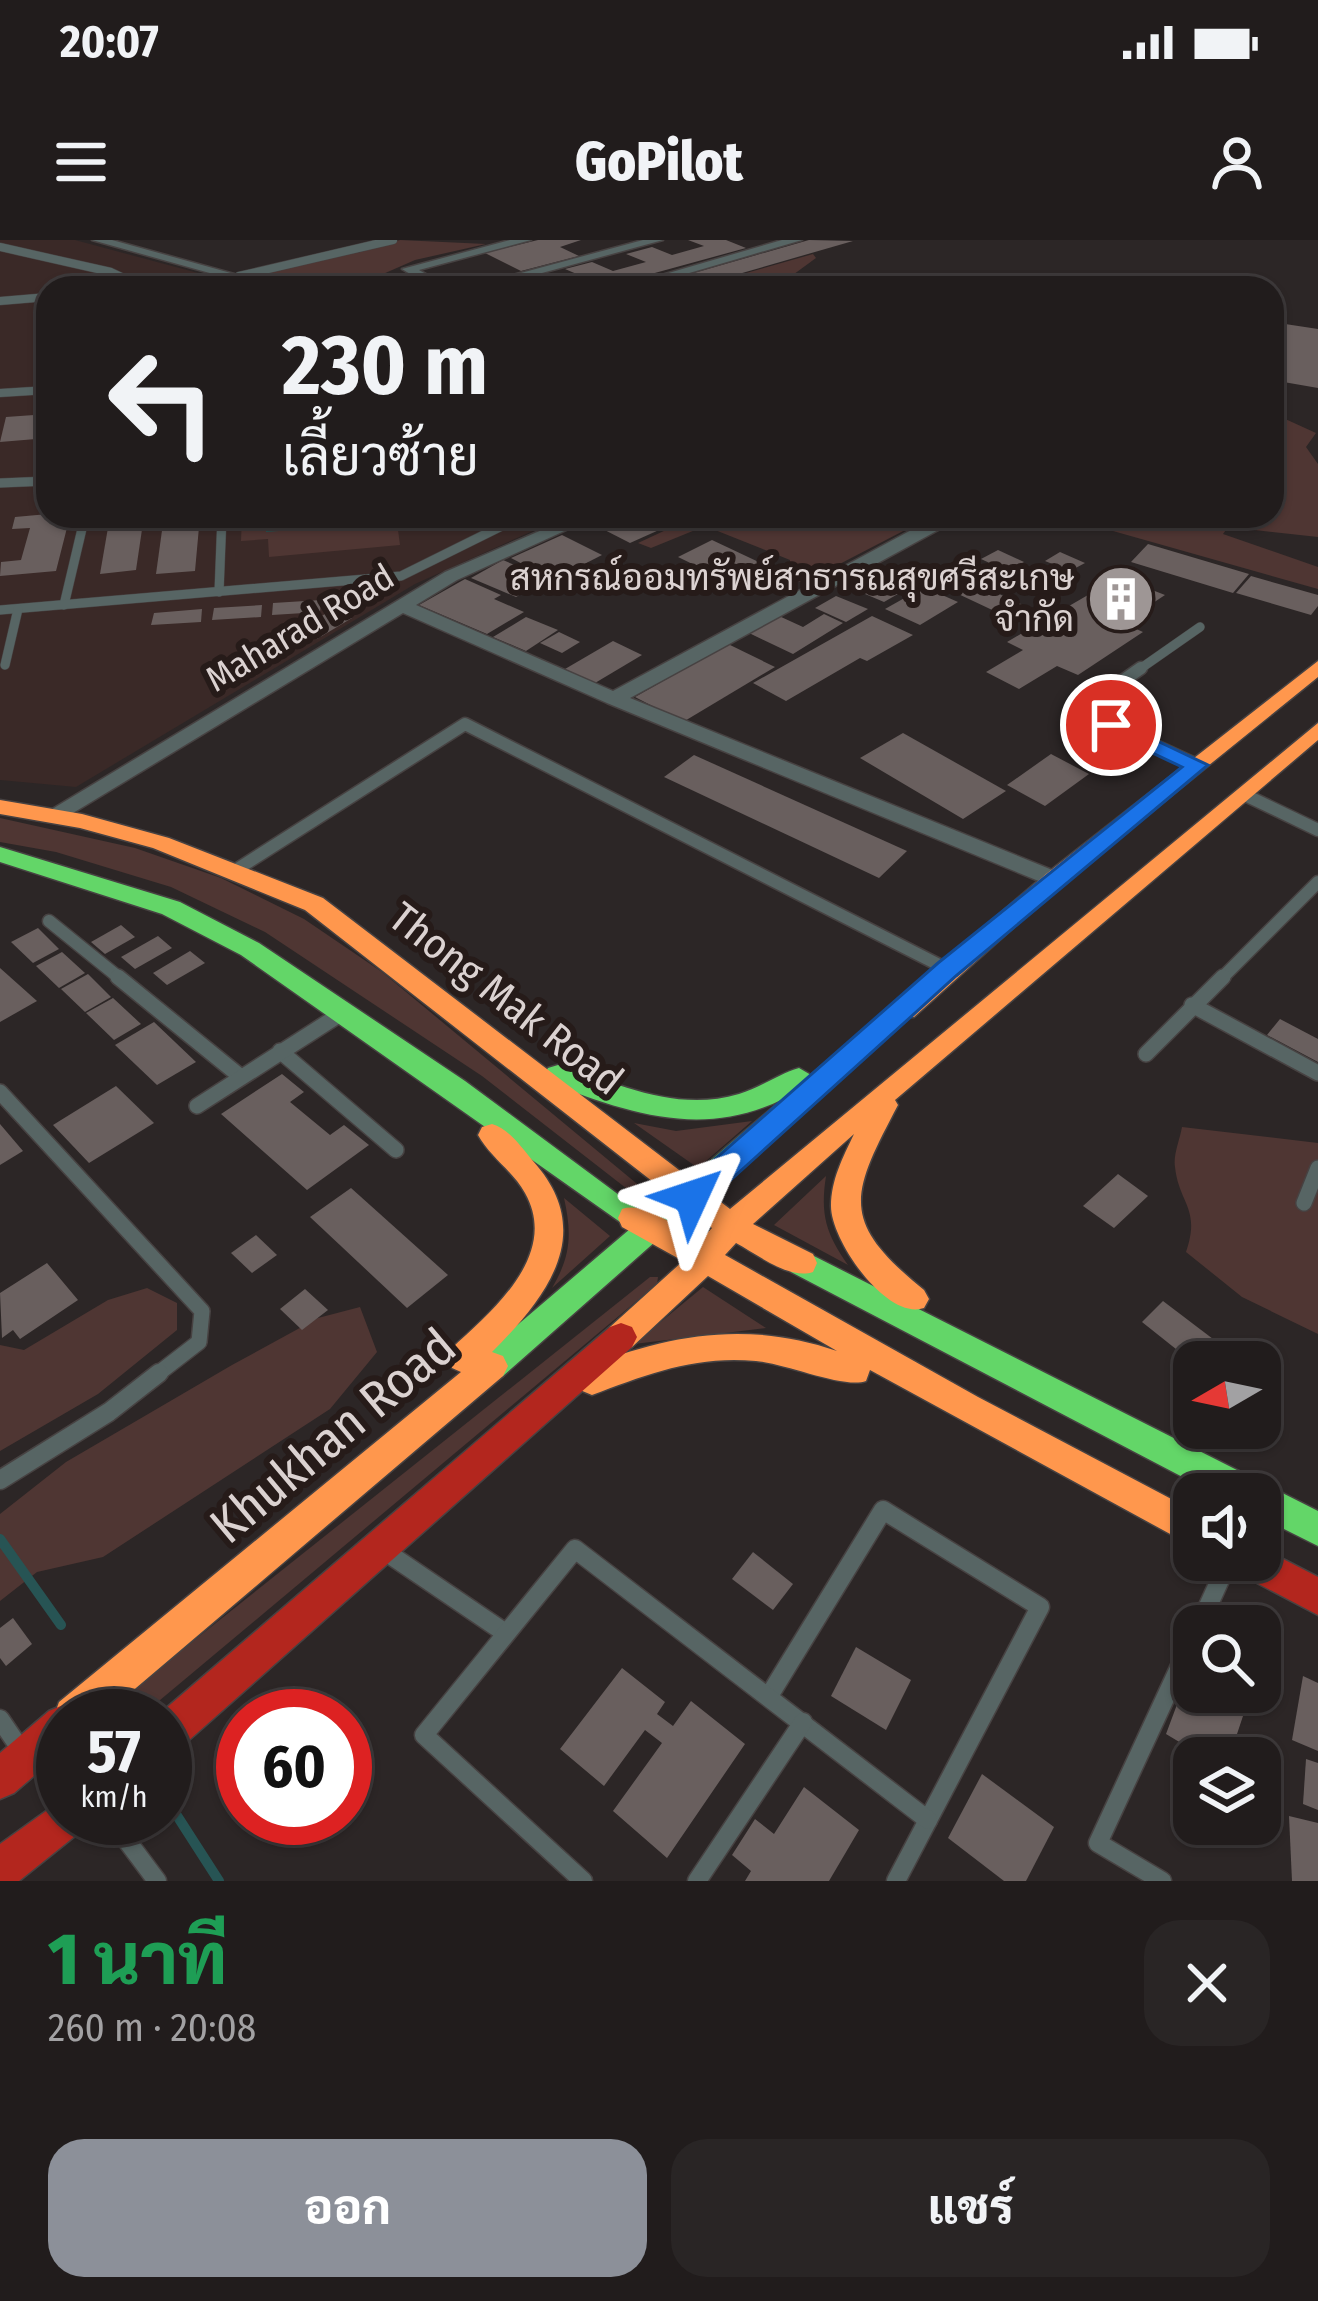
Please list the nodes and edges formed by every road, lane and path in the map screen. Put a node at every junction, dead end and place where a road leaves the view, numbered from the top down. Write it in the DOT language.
graph roads {
  1 [pos="98,240"];
  2 [pos="153,240"];
  3 [pos="393,240"];
  4 [pos="525,240"];
  5 [pos="657,240"];
  6 [pos="796,240"];
  7 [pos="0,247"];
  8 [pos="126,247"];
  9 [pos="120,276"];
  10 [pos="238,276"];
  11 [pos="246,276"];
  12 [pos="421,276"];
  13 [pos="518,276"];
  14 [pos="667,276"];
  15 [pos="36,298"];
  16 [pos="0,301"];
  17 [pos="36,391"];
  18 [pos="0,393"];
  19 [pos="36,482"];
  20 [pos="0,484"];
  21 [pos="83,528"];
  22 [pos="222,528"];
  23 [pos="498,528"];
  24 [pos="561,528"];
  25 [pos="929,528"];
  26 [pos="219,592"];
  27 [pos="64,605"];
  28 [pos="402,606"];
  29 [pos="18,609"];
  30 [pos="0,610"];
  31 [pos="1200,627"];
  32 [pos="4,665"];
  33 [pos="1318,668"];
  34 [pos="614,699"];
  35 [pos="1318,729"];
  36 [pos="1197,765"];
  37 [pos="1244,794"];
  38 [pos="0,807"];
  39 [pos="55,814"];
  40 [pos="1318,830"];
  41 [pos="0,854"];
  42 [pos="239,868"];
  43 [pos="1054,879"];
  44 [pos="1318,882"];
  45 [pos="50,920"];
  46 [pos="947,969"];
  47 [pos="919,995"];
  48 [pos="1192,1005"];
  49 [pos="343,1012"];
  50 [pos="280,1052"];
  51 [pos="1146,1054"];
  52 [pos="513,1056"];
  53 [pos="1318,1073"];
  54 [pos="241,1077"];
  55 [pos="896,1083"];
  56 [pos="455,1088"];
  57 [pos="0,1092"];
  58 [pos="196,1106"];
  59 [pos="396,1150"];
  60 [pos="1318,1168"];
  61 [pos="692,1197"];
  62 [pos="1304,1204"];
  63 [pos="733,1226"];
  64 [pos="655,1230"];
  65 [pos="705,1258"];
  66 [pos="970,1349"];
  67 [pos="548,1403"];
  68 [pos="966,1408"];
  69 [pos="1209,1473"];
  70 [pos="2,1476"];
  71 [pos="1281,1510"];
  72 [pos="1173,1520"];
  73 [pos="1318,1529"];
  74 [pos="382,1550"];
  75 [pos="262,1558"];
  76 [pos="1281,1577"];
  77 [pos="1318,1597"];
  78 [pos="504,1632"];
  79 [pos="1173,1681"];
  80 [pos="106,1689"];
  81 [pos="770,1696"];
  82 [pos="192,1712"];
  83 [pos="0,1718"];
  84 [pos="803,1722"];
  85 [pos="36,1748"];
  86 [pos="26,1757"];
  87 [pos="0,1779"];
  88 [pos="928,1820"];
  89 [pos="36,1842"];
  90 [pos="128,1845"];
  91 [pos="0,1870"];
  92 [pos="150,1878"];
  93 [pos="584,1881"];
  94 [pos="697,1881"];
  95 [pos="896,1881"];
  96 [pos="1162,1881"];
  1 -- 8 [label="street"];
  2 -- 8 [label="street"];
  3 -- 11 [label="lane"];
  4 -- 12 [label="street"];
  5 -- 13 [label="street"];
  6 -- 14 [label="street"];
  7 -- 9 [label="lane"];
  8 -- 10 [label="street"];
  15 -- 16 [label="lane"];
  17 -- 18 [label="lane"];
  19 -- 20 [label="lane"];
  21 -- 27 [label="lane"];
  22 -- 26 [label="lane"];
  23 -- 26 [label="lane"];
  24 -- 28 [label="street, Maharad Road"];
  25 -- 34 [label="street"];
  26 -- 27 [label="lane"];
  27 -- 29 [label="lane"];
  28 -- 34 [label="street"];
  28 -- 39 [label="street, Maharad Road"];
  29 -- 30 [label="lane"];
  29 -- 32 [label="lane"];
  31 -- 36 [label="lane"];
  33 -- 36 [label="main road, Khukhan Road"];
  34 -- 43 [label="street"];
  35 -- 37 [label="main road"];
  36 -- 43 [label="main road, Khukhan Road"];
  37 -- 40 [label="lane"];
  37 -- 55 [label="main road"];
  38 -- 39 [label="main road, Thong Mak Road"];
  39 -- 42 [label="main road, Thong Mak Road"];
  41 -- 49 [label="main road"];
  42 -- 46 [label="lane"];
  42 -- 52 [label="main road, Thong Mak Road"];
  43 -- 46 [label="main road, Khukhan Road"];
  44 -- 48 [label="lane"];
  45 -- 54 [label="lane"];
  46 -- 47 [label="main road, Khukhan Road"];
  47 -- 52 [label="main road"];
  47 -- 61 [label="main road, Khukhan Road"];
  48 -- 51 [label="lane"];
  48 -- 53 [label="lane"];
  49 -- 50 [label="lane"];
  49 -- 56 [label="main road"];
  50 -- 54 [label="lane"];
  50 -- 59 [label="lane"];
  52 -- 61 [label="main road, Thong Mak Road"];
  54 -- 58 [label="lane"];
  55 -- 63 [label="main road"];
  55 -- 66 [label="main road"];
  56 -- 64 [label="main road"];
  56 -- 75 [label="main road"];
  57 -- 70 [label="lane"];
  60 -- 62 [label="lane"];
  61 -- 63 [label="main road, Thong Mak Road"];
  61 -- 64 [label="main road, Khukhan Road"];
  63 -- 65 [label="main road"];
  63 -- 66 [label="main road, Thong Mak Road"];
  64 -- 65 [label="main road"];
  64 -- 75 [label="main road, Khukhan Road"];
  65 -- 67 [label="main road"];
  65 -- 68 [label="main road"];
  66 -- 69 [label="main road, Thong Mak Road"];
  67 -- 68 [label="main road"];
  67 -- 74 [label="main road"];
  68 -- 72 [label="main road"];
  71 -- 73 [label="main road"];
  74 -- 78 [label="lane"];
  74 -- 82 [label="main road"];
  75 -- 80 [label="main road, Khukhan Road"];
  76 -- 77 [label="main road"];
  78 -- 81 [label="lane"];
  78 -- 93 [label="lane"];
  79 -- 96 [label="lane"];
  81 -- 84 [label="lane"];
  81 -- 88 [label="lane"];
  83 -- 86 [label="lane"];
  84 -- 88 [label="lane"];
  84 -- 94 [label="lane"];
  85 -- 86 [label="main road"];
  86 -- 87 [label="main road"];
  88 -- 95 [label="lane"];
  89 -- 91 [label="main road"];
  90 -- 92 [label="lane"];
}
